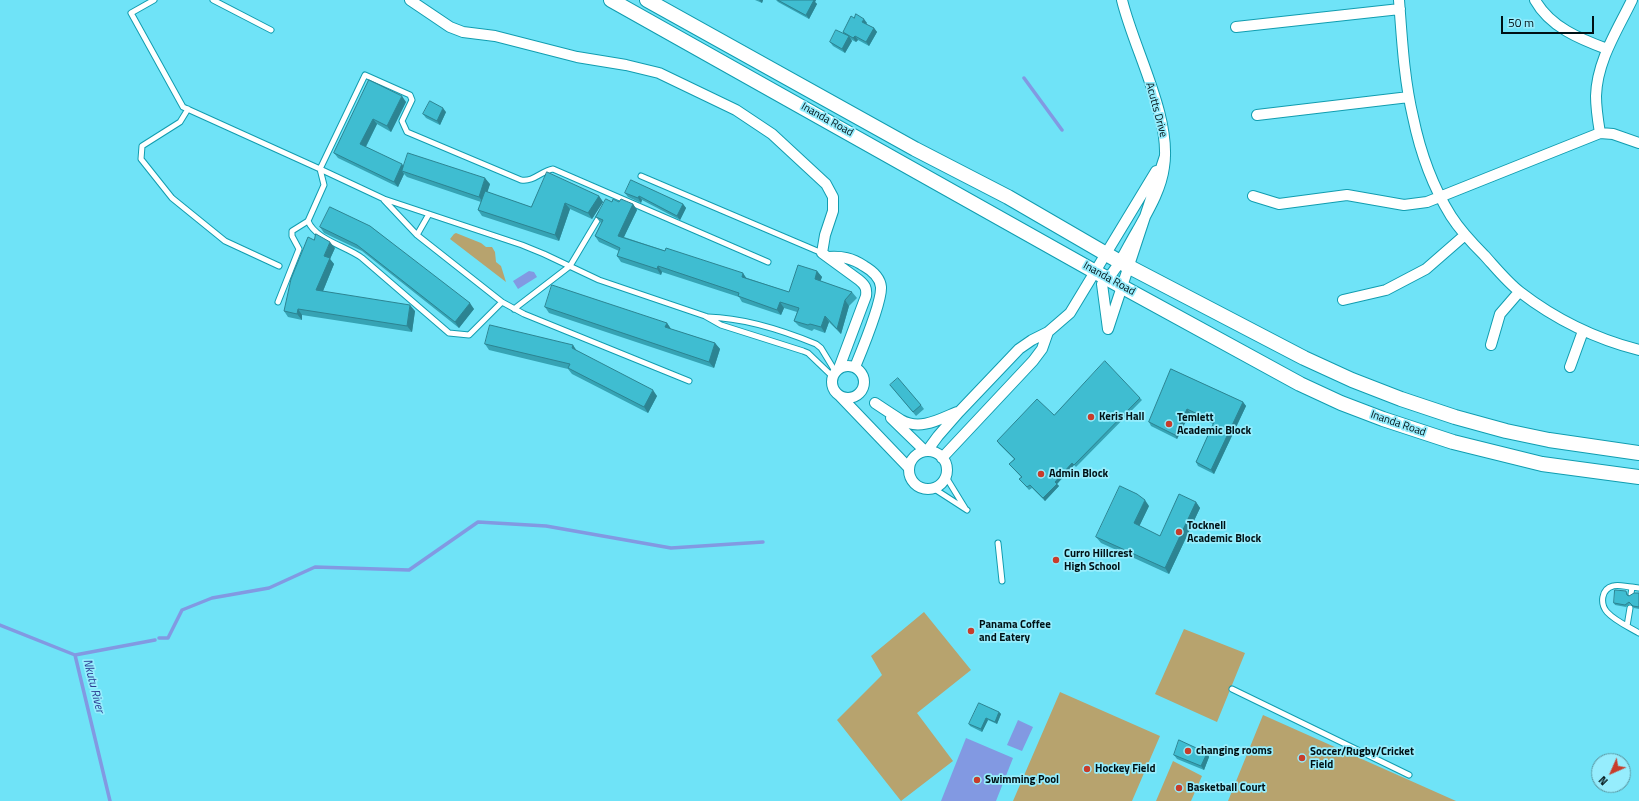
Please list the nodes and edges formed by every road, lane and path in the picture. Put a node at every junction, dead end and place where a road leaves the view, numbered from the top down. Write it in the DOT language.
graph roads {
  1 [pos="154,0"];
  2 [pos="213,0"];
  3 [pos="410,0"];
  4 [pos="611,0"];
  5 [pos="647,0"];
  6 [pos="1122,0"];
  7 [pos="1535,0"];
  8 [pos="1632,0"];
  9 [pos="1399,5"];
  10 [pos="1236,27"];
  11 [pos="271,30"];
  12 [pos="1607,49"];
  13 [pos="1409,96"];
  14 [pos="188,110"];
  15 [pos="1257,115"];
  16 [pos="1600,133"];
  17 [pos="1639,143"];
  18 [pos="1165,156"];
  19 [pos="320,169"];
  20 [pos="641,176"];
  21 [pos="611,195"];
  22 [pos="1253,196"];
  23 [pos="1440,197"];
  24 [pos="384,200"];
  25 [pos="608,202"];
  26 [pos="604,208"];
  27 [pos="429,214"];
  28 [pos="308,222"];
  29 [pos="417,235"];
  30 [pos="1465,235"];
  31 [pos="825,255"];
  32 [pos="768,262"];
  33 [pos="1120,262"];
  34 [pos="279,266"];
  35 [pos="570,266"];
  36 [pos="1108,279"];
  37 [pos="1519,292"];
  38 [pos="1343,300"];
  39 [pos="278,302"];
  40 [pos="502,302"];
  41 [pos="514,309"];
  42 [pos="704,316"];
  43 [pos="1583,331"];
  44 [pos="1048,332"];
  45 [pos="809,341"];
  46 [pos="1490,345"];
  47 [pos="1639,350"];
  48 [pos="803,351"];
  49 [pos="855,367"];
  50 [pos="1570,367"];
  51 [pos="835,372"];
  52 [pos="689,381"];
  53 [pos="862,391"];
  54 [pos="839,396"];
  55 [pos="875,403"];
  56 [pos="959,412"];
  57 [pos="926,451"];
  58 [pos="1639,453"];
  59 [pos="942,458"];
  60 [pos="909,468"];
  61 [pos="946,477"];
  62 [pos="1639,477"];
  63 [pos="933,488"];
  64 [pos="998,543"];
  65 [pos="1002,581"];
  66 [pos="1632,588"];
  67 [pos="1639,588"];
  68 [pos="1631,594"];
  69 [pos="1630,608"];
  70 [pos="1627,626"];
  71 [pos="1639,633"];
  72 [pos="1232,689"];
  73 [pos="1409,775"];
  1 -- 14 [label="lane"];
  2 -- 11 [label="lane"];
  3 -- 31 [label="street"];
  4 -- 36 [label="main road, Inanda Road"];
  5 -- 33 [label="main road, Inanda Road"];
  6 -- 18 [label="street, Acutts Drive"];
  7 -- 12 [label="street"];
  8 -- 12 [label="street"];
  9 -- 10 [label="street"];
  9 -- 13 [label="street"];
  12 -- 16 [label="street"];
  13 -- 15 [label="street"];
  13 -- 23 [label="street"];
  14 -- 19 [label="lane"];
  14 -- 34 [label="lane"];
  16 -- 17 [label="street"];
  16 -- 23 [label="street"];
  18 -- 33 [label="street, Acutts Drive"];
  18 -- 36 [label="street"];
  18 -- 44 [label="street"];
  19 -- 21 [label="lane"];
  19 -- 24 [label="lane"];
  19 -- 28 [label="lane"];
  20 -- 31 [label="lane"];
  21 -- 25 [label="lane"];
  21 -- 32 [label="lane"];
  22 -- 23 [label="street"];
  23 -- 30 [label="street"];
  24 -- 27 [label="lane"];
  24 -- 29 [label="lane"];
  26 -- 35 [label="lane"];
  27 -- 29 [label="lane"];
  27 -- 35 [label="lane"];
  28 -- 39 [label="lane"];
  28 -- 40 [label="lane"];
  29 -- 40 [label="lane"];
  30 -- 37 [label="street"];
  30 -- 38 [label="street"];
  31 -- 49 [label="street"];
  31 -- 51 [label="street"];
  33 -- 36 [label="street, Acutts Drive"];
  33 -- 58 [label="main road, Inanda Road"];
  35 -- 41 [label="lane"];
  35 -- 42 [label="lane"];
  36 -- 62 [label="main road, Inanda Road"];
  37 -- 43 [label="street"];
  37 -- 46 [label="street"];
  40 -- 41 [label="lane"];
  41 -- 52 [label="lane"];
  42 -- 45 [label="lane"];
  42 -- 48 [label="lane"];
  43 -- 47 [label="street"];
  43 -- 50 [label="street"];
  44 -- 56 [label="street"];
  44 -- 59 [label="street"];
  45 -- 48 [label="lane"];
  45 -- 51 [label="lane"];
  48 -- 51 [label="lane"];
  49 -- 51 [label="street"];
  49 -- 53 [label="street"];
  51 -- 54 [label="street"];
  53 -- 54 [label="street"];
  53 -- 55 [label="street"];
  54 -- 60 [label="street"];
  55 -- 56 [label="street"];
  55 -- 57 [label="street"];
  56 -- 57 [label="street"];
  57 -- 59 [label="street"];
  57 -- 60 [label="street"];
  59 -- 61 [label="street"];
  60 -- 63 [label="street"];
  61 -- 63 [label="street"];
  61 -- 63 [label="lane"];
  64 -- 65 [label="lane"];
  66 -- 67 [label="lane"];
  66 -- 68 [label="lane"];
  66 -- 70 [label="lane"];
  69 -- 70 [label="lane"];
  70 -- 71 [label="lane"];
  72 -- 73 [label="lane"];
}
